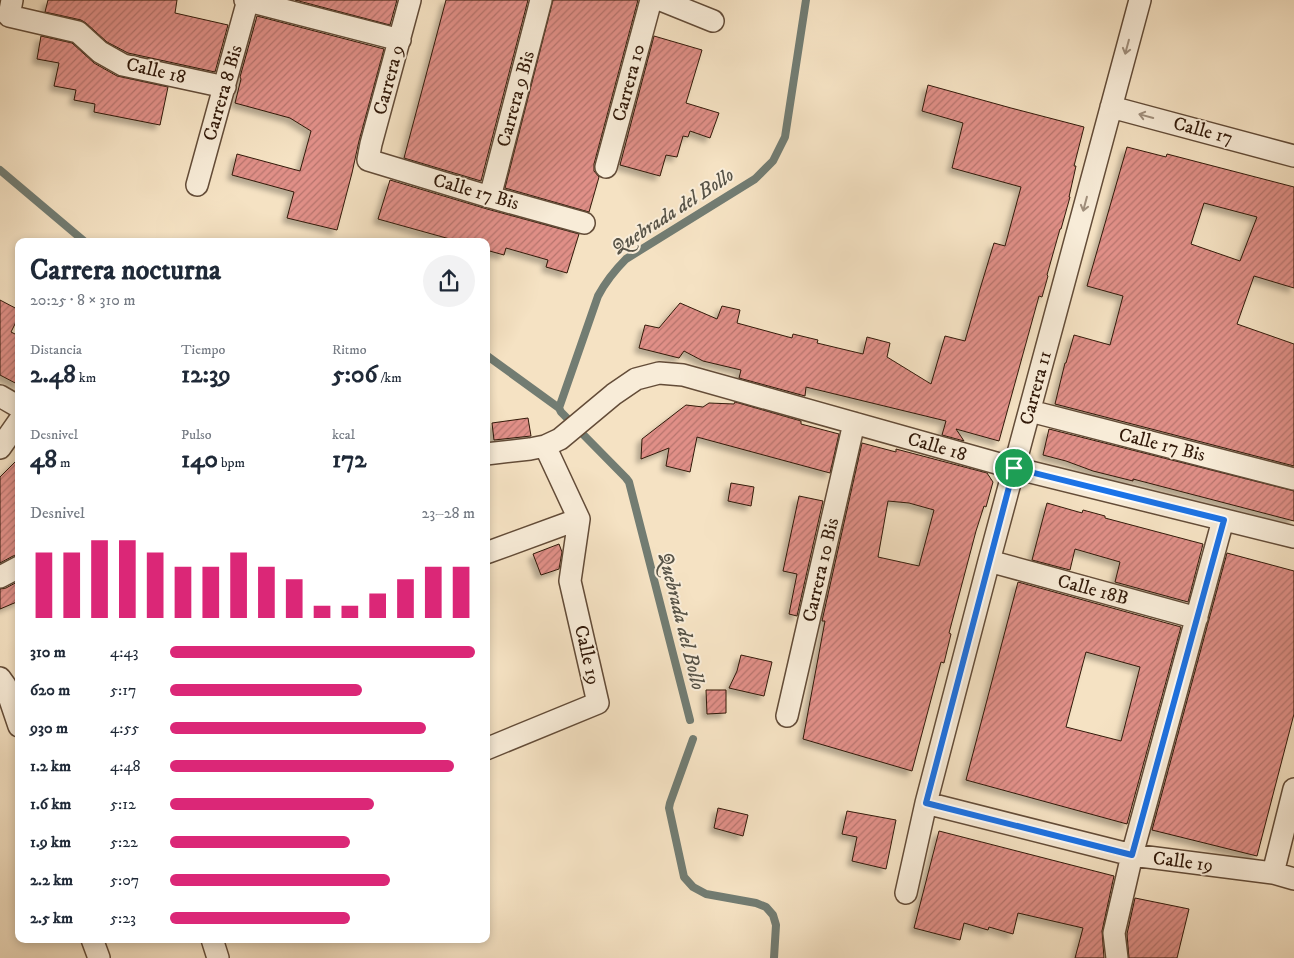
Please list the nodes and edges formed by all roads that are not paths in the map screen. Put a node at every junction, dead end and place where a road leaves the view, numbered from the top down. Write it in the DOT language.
graph roads {
  1 [pos="247,0"];
  2 [pos="410,0"];
  3 [pos="541,0"];
  4 [pos="651,0"];
  5 [pos="661,0"];
  6 [pos="1140,0"];
  7 [pos="10,8"];
  8 [pos="713,21"];
  9 [pos="400,40"];
  10 [pos="225,87"];
  11 [pos="1112,107"];
  12 [pos="1294,156"];
  13 [pos="368,160"];
  14 [pos="606,167"];
  15 [pos="197,185"];
  16 [pos="490,197"];
  17 [pos="584,223"];
  18 [pos="0,396"];
  19 [pos="15,404"];
  20 [pos="1030,411"];
  21 [pos="854,423"];
  22 [pos="15,427"];
  23 [pos="552,442"];
  24 [pos="0,448"];
  25 [pos="490,454"];
  26 [pos="1014,468"];
  27 [pos="1294,479"];
  28 [pos="578,518"];
  29 [pos="1224,520"];
  30 [pos="1294,537"];
  31 [pos="490,551"];
  32 [pos="990,561"];
  33 [pos="15,569"];
  34 [pos="0,577"];
  35 [pos="1197,618"];
  36 [pos="0,678"];
  37 [pos="15,714"];
  38 [pos="787,716"];
  39 [pos="490,747"];
  40 [pos="1294,790"];
  41 [pos="926,803"];
  42 [pos="1132,855"];
  43 [pos="1274,873"];
  44 [pos="1294,879"];
  45 [pos="906,893"];
  46 [pos="93,943"];
  47 [pos="213,943"];
  48 [pos="98,958"];
  49 [pos="218,958"];
  50 [pos="1117,958"];
  1 -- 9 [label="street"];
  1 -- 10 [label="street, Carrera 8 Bis"];
  2 -- 9 [label="street, Carrera 9"];
  3 -- 16 [label="street, Carrera 9 Bis"];
  4 -- 14 [label="street, Carrera 10"];
  5 -- 8 [label="street"];
  6 -- 11 [label="street, Carrera 11, one-way"];
  7 -- 10 [label="street, Calle 18"];
  9 -- 13 [label="street, Carrera 9"];
  10 -- 15 [label="street, Carrera 8 Bis"];
  12 -- 11 [label="street, Calle 17, one-way"];
  11 -- 20 [label="street, Carrera 11, one-way"];
  13 -- 16 [label="street, Calle 17 Bis"];
  16 -- 17 [label="street, Calle 17 Bis"];
  18 -- 19 [label="street"];
  20 -- 26 [label="street, Carrera 11"];
  20 -- 27 [label="street, Calle 17 Bis"];
  21 -- 23 [label="street, Calle 18"];
  21 -- 26 [label="street, Calle 18"];
  21 -- 38 [label="street, Carrera 10 Bis"];
  22 -- 24 [label="street"];
  23 -- 25 [label="street"];
  23 -- 28 [label="street"];
  26 -- 29 [label="street, Calle 18"];
  26 -- 32 [label="street, Carrera 11"];
  28 -- 31 [label="street"];
  28 -- 39 [label="street, Calle 19"];
  29 -- 30 [label="street, Calle 18"];
  29 -- 35 [label="street"];
  32 -- 35 [label="street, Calle 18B"];
  32 -- 41 [label="street, Carrera 11"];
  33 -- 34 [label="street"];
  35 -- 42 [label="street"];
  36 -- 37 [label="street"];
  40 -- 43 [label="street"];
  41 -- 42 [label="street, Calle 19"];
  41 -- 45 [label="street, Carrera 11"];
  42 -- 43 [label="street, Calle 19"];
  42 -- 50 [label="street"];
  43 -- 44 [label="street, Calle 19"];
  46 -- 48 [label="street"];
  47 -- 49 [label="street"];
}
